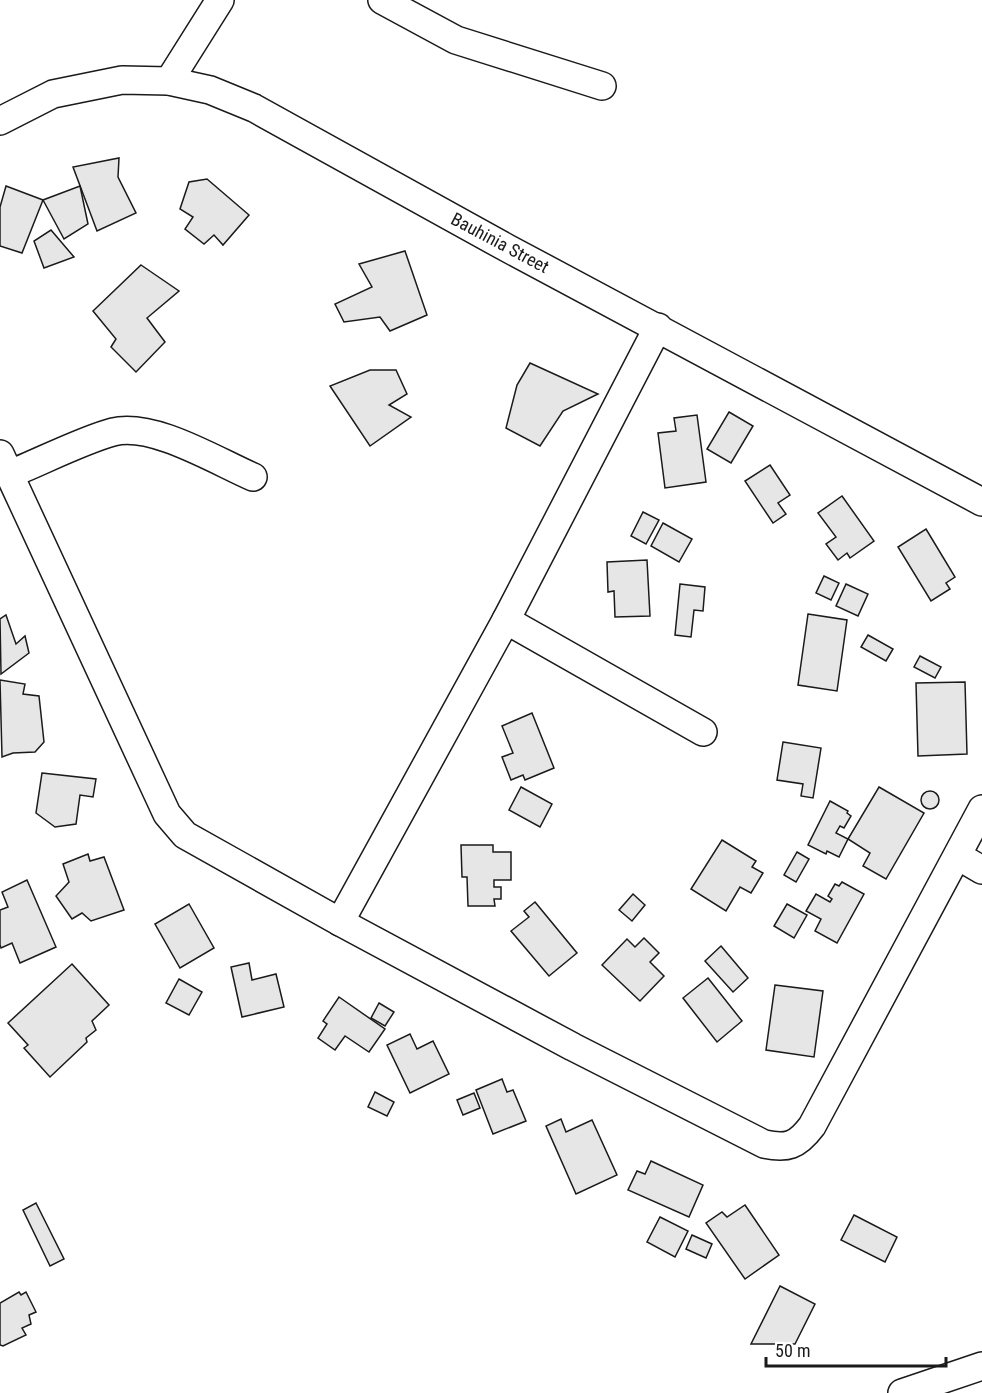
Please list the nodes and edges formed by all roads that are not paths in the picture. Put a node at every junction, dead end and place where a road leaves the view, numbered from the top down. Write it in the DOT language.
graph roads {
  1 [pos="220,0"];
  2 [pos="382,0"];
  3 [pos="168,81"];
  4 [pos="602,86"];
  5 [pos="0,121"];
  6 [pos="658,327"];
  7 [pos="5,464"];
  8 [pos="253,477"];
  9 [pos="982,501"];
  10 [pos="506,620"];
  11 [pos="703,732"];
  12 [pos="982,809"];
  13 [pos="958,856"];
  14 [pos="982,870"];
  15 [pos="340,922"];
  16 [pos="982,1366"];
  17 [pos="902,1393"];
  1 -- 3 [label="street"];
  2 -- 4 [label="street"];
  3 -- 5 [label="street, Bauhinia Street"];
  3 -- 6 [label="street, Bauhinia Street"];
  6 -- 9 [label="street, Bauhinia Street"];
  6 -- 10 [label="street"];
  7 -- 8 [label="street"];
  7 -- 15 [label="street"];
  10 -- 11 [label="street"];
  10 -- 15 [label="street"];
  12 -- 13 [label="street"];
  13 -- 14 [label="street"];
  13 -- 15 [label="street"];
  16 -- 17 [label="street"];
}
